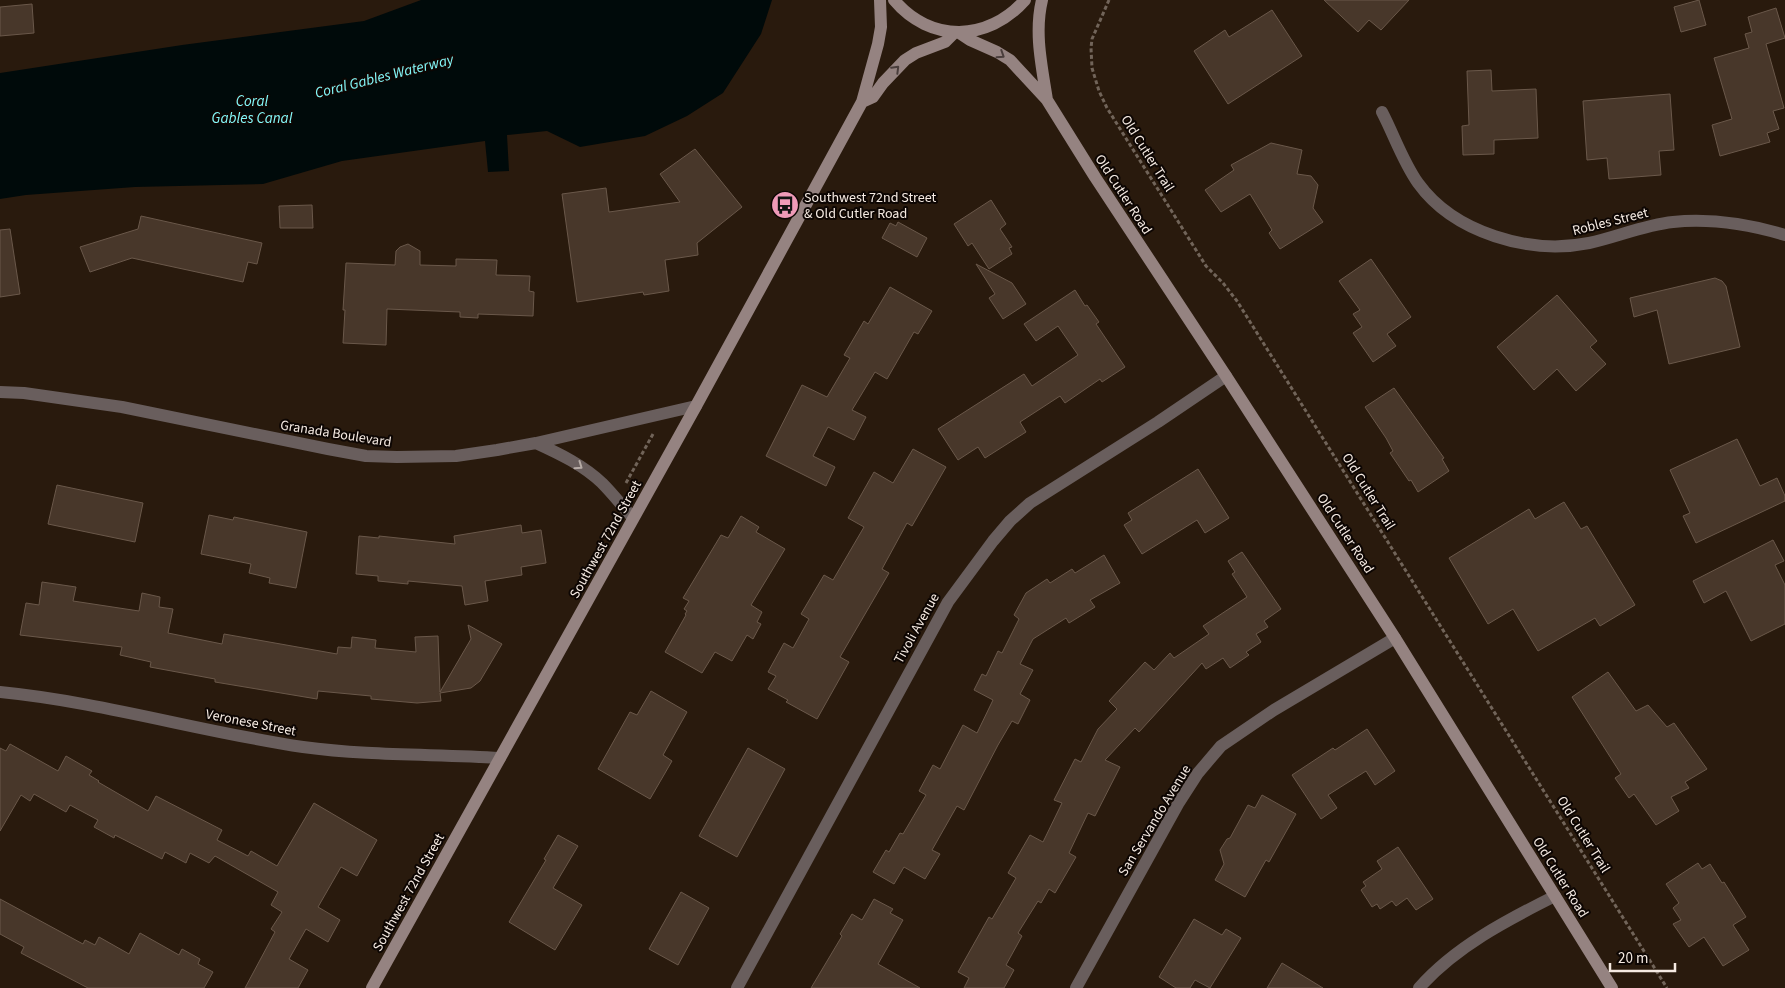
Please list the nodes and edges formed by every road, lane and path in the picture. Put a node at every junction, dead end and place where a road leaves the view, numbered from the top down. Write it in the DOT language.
graph roads {
  1 [pos="880,0"];
  2 [pos="894,0"];
  3 [pos="1024,0"];
  4 [pos="1042,0"];
  5 [pos="1109,0"];
  6 [pos="956,32"];
  7 [pos="1047,100"];
  8 [pos="862,102"];
  9 [pos="1382,112"];
  10 [pos="1785,236"];
  11 [pos="1226,376"];
  12 [pos="0,392"];
  13 [pos="696,406"];
  14 [pos="654,432"];
  15 [pos="536,443"];
  16 [pos="624,486"];
  17 [pos="633,518"];
  18 [pos="1395,638"];
  19 [pos="0,692"];
  20 [pos="500,758"];
  21 [pos="1555,896"];
  22 [pos="372,988"];
  23 [pos="736,988"];
  24 [pos="1076,988"];
  25 [pos="1419,988"];
  26 [pos="1612,988"];
  27 [pos="1667,988"];
  1 -- 8 [label="main road, Southwest 72nd Street"];
  2 -- 6 [label="main road"];
  3 -- 6 [label="main road"];
  4 -- 7 [label="main road, Old Cutler Road"];
  5 -- 27 [label="path, Old Cutler Trail"];
  6 -- 7 [label="main road, Old Cutler Road, one-way"];
  8 -- 6 [label="main road, Southwest 72nd Street, one-way"];
  7 -- 11 [label="main road, Old Cutler Road"];
  8 -- 13 [label="main road, Southwest 72nd Street"];
  9 -- 10 [label="street, Robles Street"];
  11 -- 18 [label="main road, Old Cutler Road"];
  11 -- 23 [label="street, Tivoli Avenue"];
  12 -- 15 [label="street, Granada Boulevard"];
  13 -- 15 [label="street, Granada Boulevard"];
  13 -- 17 [label="main road, Southwest 72nd Street"];
  14 -- 16 [label="path"];
  15 -- 17 [label="street, one-way"];
  17 -- 20 [label="main road, Southwest 72nd Street"];
  18 -- 21 [label="main road, Old Cutler Road"];
  18 -- 24 [label="street, San Servando Avenue"];
  19 -- 20 [label="street, Veronese Street"];
  20 -- 22 [label="main road, Southwest 72nd Street"];
  21 -- 25 [label="street"];
  21 -- 26 [label="main road, Old Cutler Road"];
}
